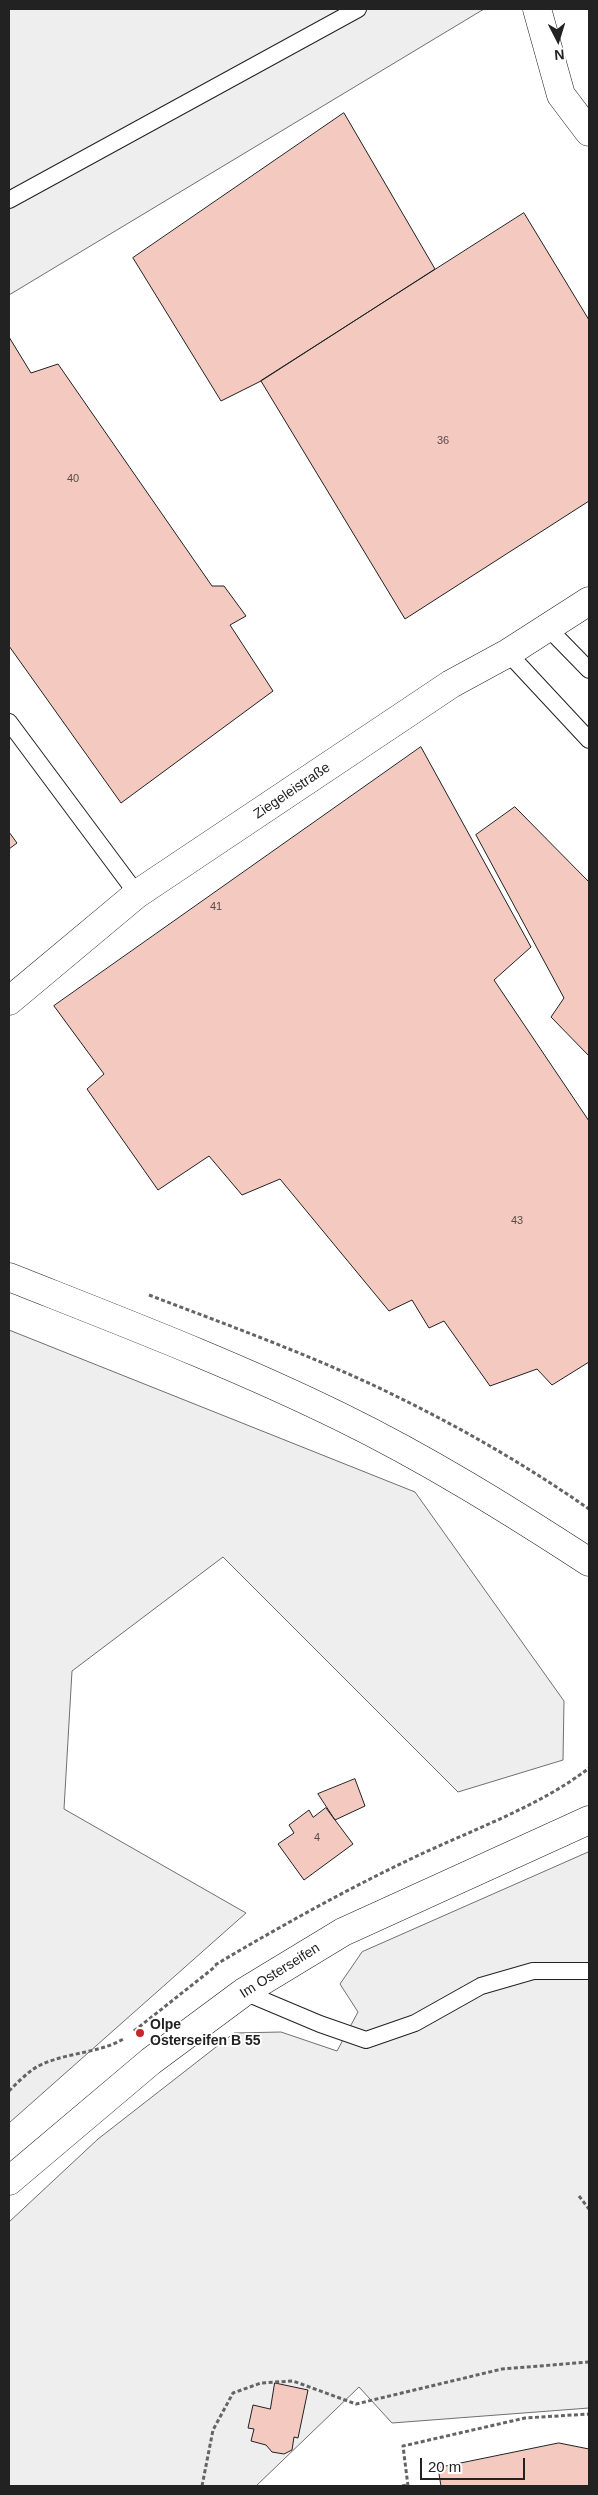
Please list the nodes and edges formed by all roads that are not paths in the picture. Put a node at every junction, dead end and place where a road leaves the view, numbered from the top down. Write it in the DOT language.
graph roads {
  1 [pos="358,9"];
  2 [pos="537,9"];
  3 [pos="589,132"];
  4 [pos="9,200"];
  5 [pos="589,601"];
  6 [pos="548,628"];
  7 [pos="508,653"];
  8 [pos="589,670"];
  9 [pos="9,722"];
  10 [pos="589,740"];
  11 [pos="137,894"];
  12 [pos="9,1001"];
  13 [pos="9,1277"];
  14 [pos="589,1562"];
  15 [pos="589,1820"];
  16 [pos="589,1971"];
  17 [pos="244,1992"];
  18 [pos="9,2181"];
  1 -- 4 [label="lane"];
  2 -- 3 [label="street"];
  5 -- 6 [label="street, Ziegeleistraße"];
  6 -- 7 [label="street, Ziegeleistraße"];
  6 -- 8 [label="lane"];
  7 -- 10 [label="lane"];
  7 -- 11 [label="street, Ziegeleistraße"];
  9 -- 11 [label="lane"];
  11 -- 12 [label="street, Ziegeleistraße"];
  13 -- 14 [label="street"];
  15 -- 17 [label="street, Im Osterseifen"];
  16 -- 17 [label="lane"];
  17 -- 18 [label="street, Im Osterseifen"];
}
